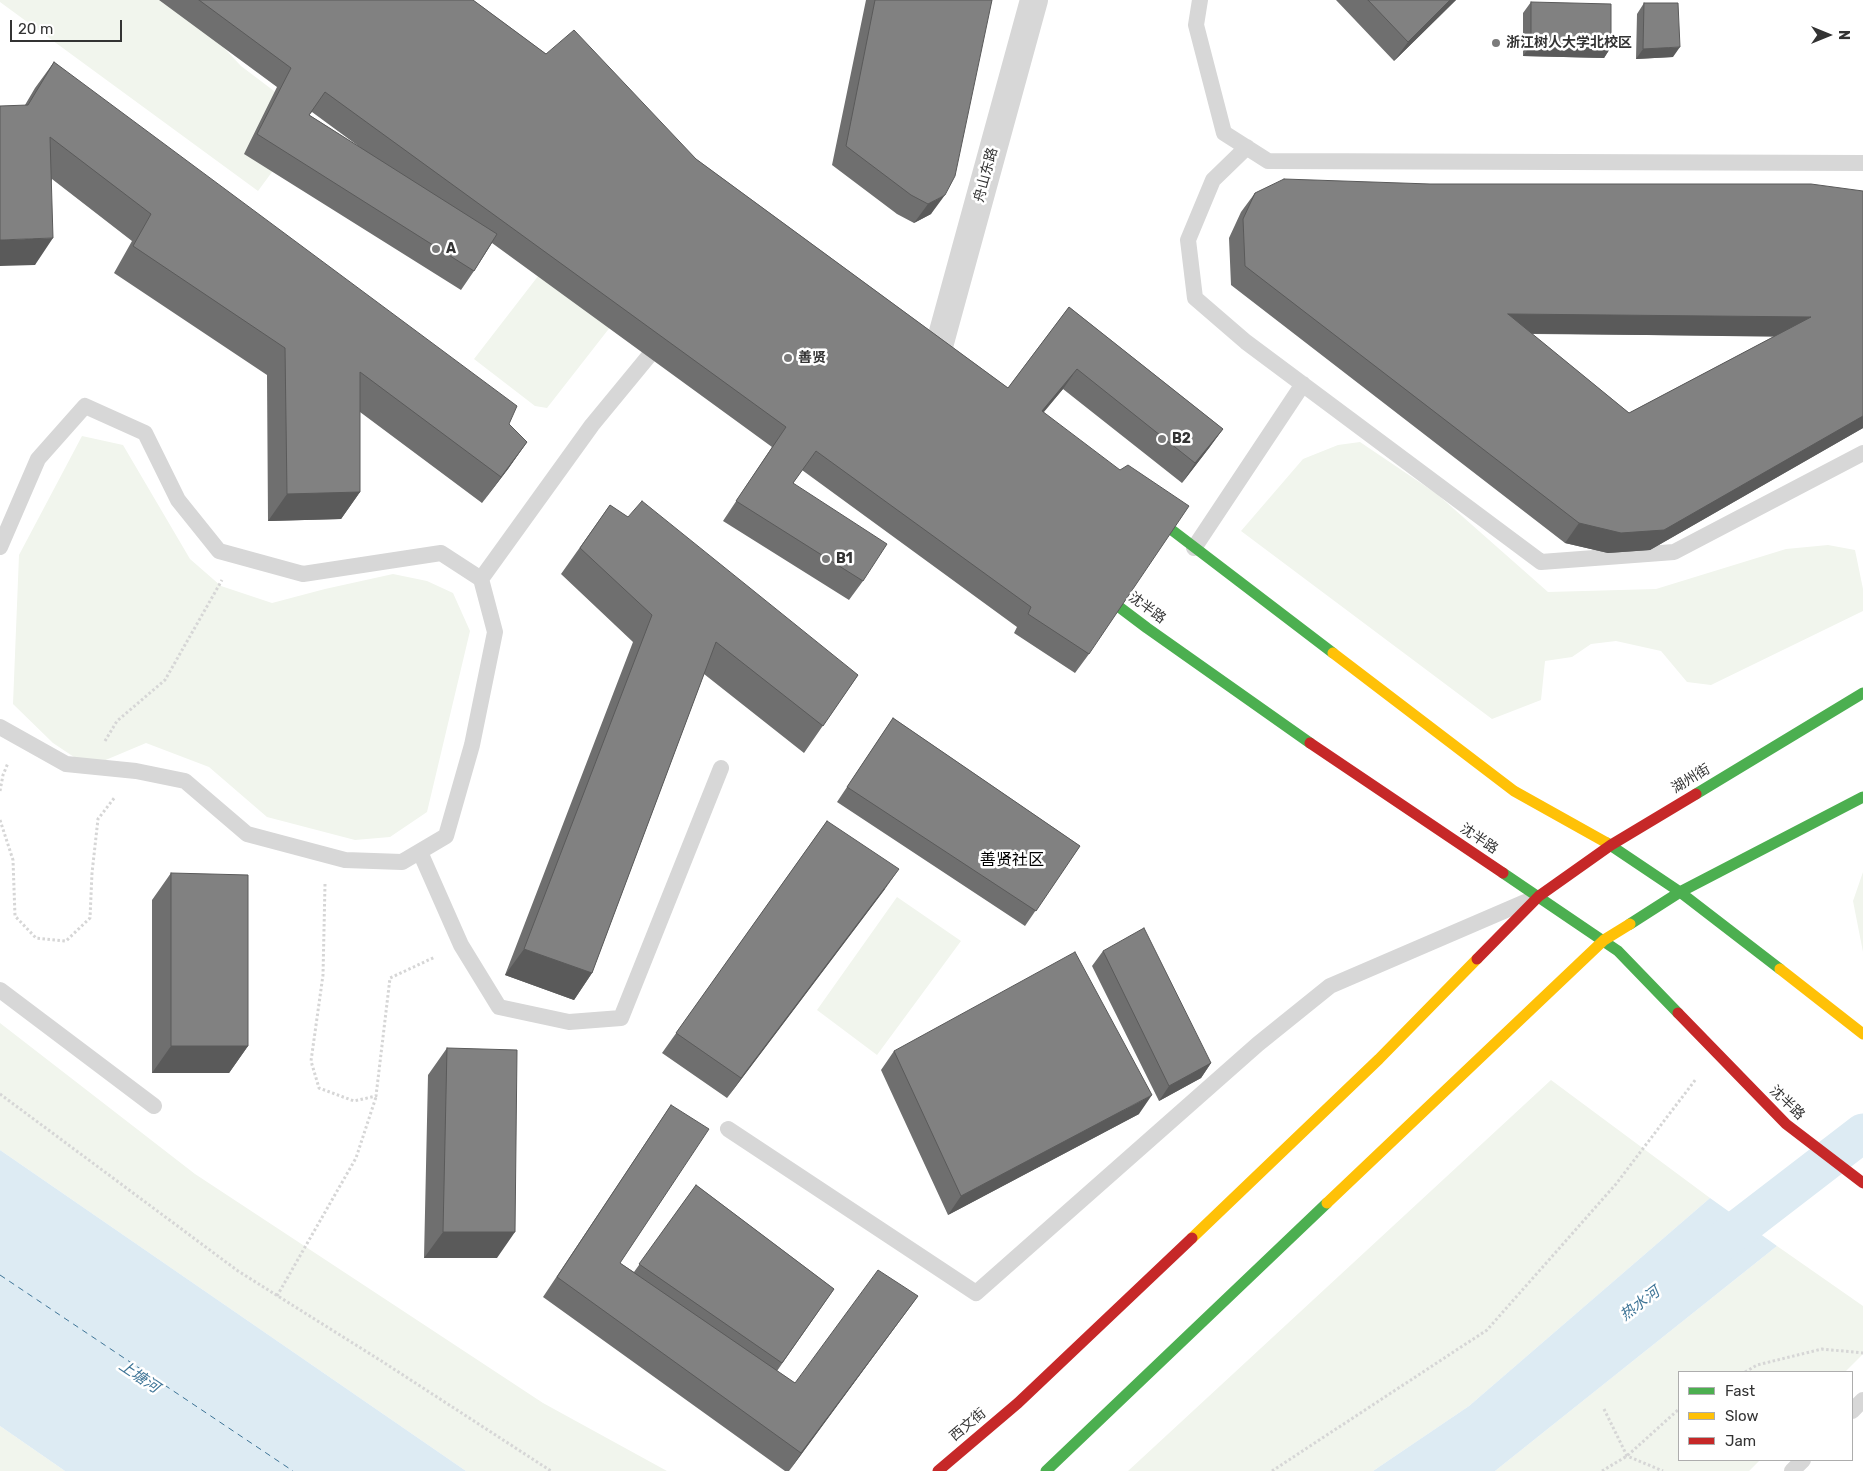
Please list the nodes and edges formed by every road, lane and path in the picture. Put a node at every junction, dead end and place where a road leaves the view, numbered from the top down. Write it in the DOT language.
graph roads {
  1 [pos="1034,0"];
  2 [pos="1200,0"];
  3 [pos="1247,147"];
  4 [pos="1863,163"];
  5 [pos="672,328"];
  6 [pos="938,350"];
  7 [pos="1303,384"];
  8 [pos="1863,453"];
  9 [pos="1132,500"];
  10 [pos="0,548"];
  11 [pos="1194,548"];
  12 [pos="236,556"];
  13 [pos="481,579"];
  14 [pos="1085,581"];
  15 [pos="1863,693"];
  16 [pos="0,728"];
  17 [pos="89,766"];
  18 [pos="721,768"];
  19 [pos="136,771"];
  20 [pos="1863,797"];
  21 [pos="0,820"];
  22 [pos="1611,845"];
  23 [pos="420,852"];
  24 [pos="326,855"];
  25 [pos="1680,892"];
  26 [pos="1539,896"];
  27 [pos="1604,940"];
  28 [pos="461,945"];
  29 [pos="0,990"];
  30 [pos="1863,1034"];
  31 [pos="1716,1052"];
  32 [pos="0,1094"];
  33 [pos="376,1096"];
  34 [pos="154,1106"];
  35 [pos="728,1129"];
  36 [pos="1863,1183"];
  37 [pos="277,1296"];
  38 [pos="1863,1353"];
  39 [pos="1746,1371"];
  40 [pos="1863,1400"];
  41 [pos="1604,1409"];
  42 [pos="1678,1410"];
  43 [pos="1853,1410"];
  44 [pos="1627,1456"];
  45 [pos="1802,1461"];
  46 [pos="551,1471"];
  47 [pos="938,1471"];
  48 [pos="1046,1471"];
  49 [pos="1272,1471"];
  50 [pos="1602,1471"];
  51 [pos="1662,1471"];
  52 [pos="1792,1471"];
  1 -- 6 [label="street, 舟山东路"];
  2 -- 3 [label="lane"];
  3 -- 4 [label="lane"];
  3 -- 7 [label="lane"];
  5 -- 13 [label="lane"];
  7 -- 8 [label="lane"];
  7 -- 11 [label="lane"];
  9 -- 11 [label="main road"];
  10 -- 12 [label="lane"];
  11 -- 22 [label="main road"];
  12 -- 13 [label="lane"];
  12 -- 17 [label="path"];
  13 -- 23 [label="lane"];
  14 -- 26 [label="main road, 沈半路"];
  15 -- 22 [label="main road, 湖州街"];
  16 -- 17 [label="lane"];
  17 -- 19 [label="lane"];
  18 -- 28 [label="lane"];
  19 -- 21 [label="path"];
  19 -- 24 [label="lane"];
  20 -- 25 [label="main road"];
  22 -- 25 [label="main road"];
  22 -- 26 [label="main road, 湖州街"];
  23 -- 24 [label="lane"];
  23 -- 28 [label="lane"];
  24 -- 33 [label="path"];
  25 -- 27 [label="main road"];
  25 -- 30 [label="main road"];
  26 -- 27 [label="main road, 沈半路"];
  26 -- 35 [label="lane"];
  26 -- 47 [label="main road, 西文街"];
  27 -- 31 [label="main road, 沈半路"];
  27 -- 48 [label="main road"];
  28 -- 33 [label="path"];
  29 -- 34 [label="lane"];
  31 -- 36 [label="main road, 沈半路"];
  31 -- 49 [label="path"];
  32 -- 37 [label="path"];
  33 -- 37 [label="path"];
  37 -- 46 [label="path"];
  38 -- 39 [label="path"];
  40 -- 43 [label="lane"];
  41 -- 44 [label="path"];
  42 -- 44 [label="path"];
  44 -- 50 [label="path"];
  44 -- 51 [label="path"];
  45 -- 52 [label="lane"];
}
